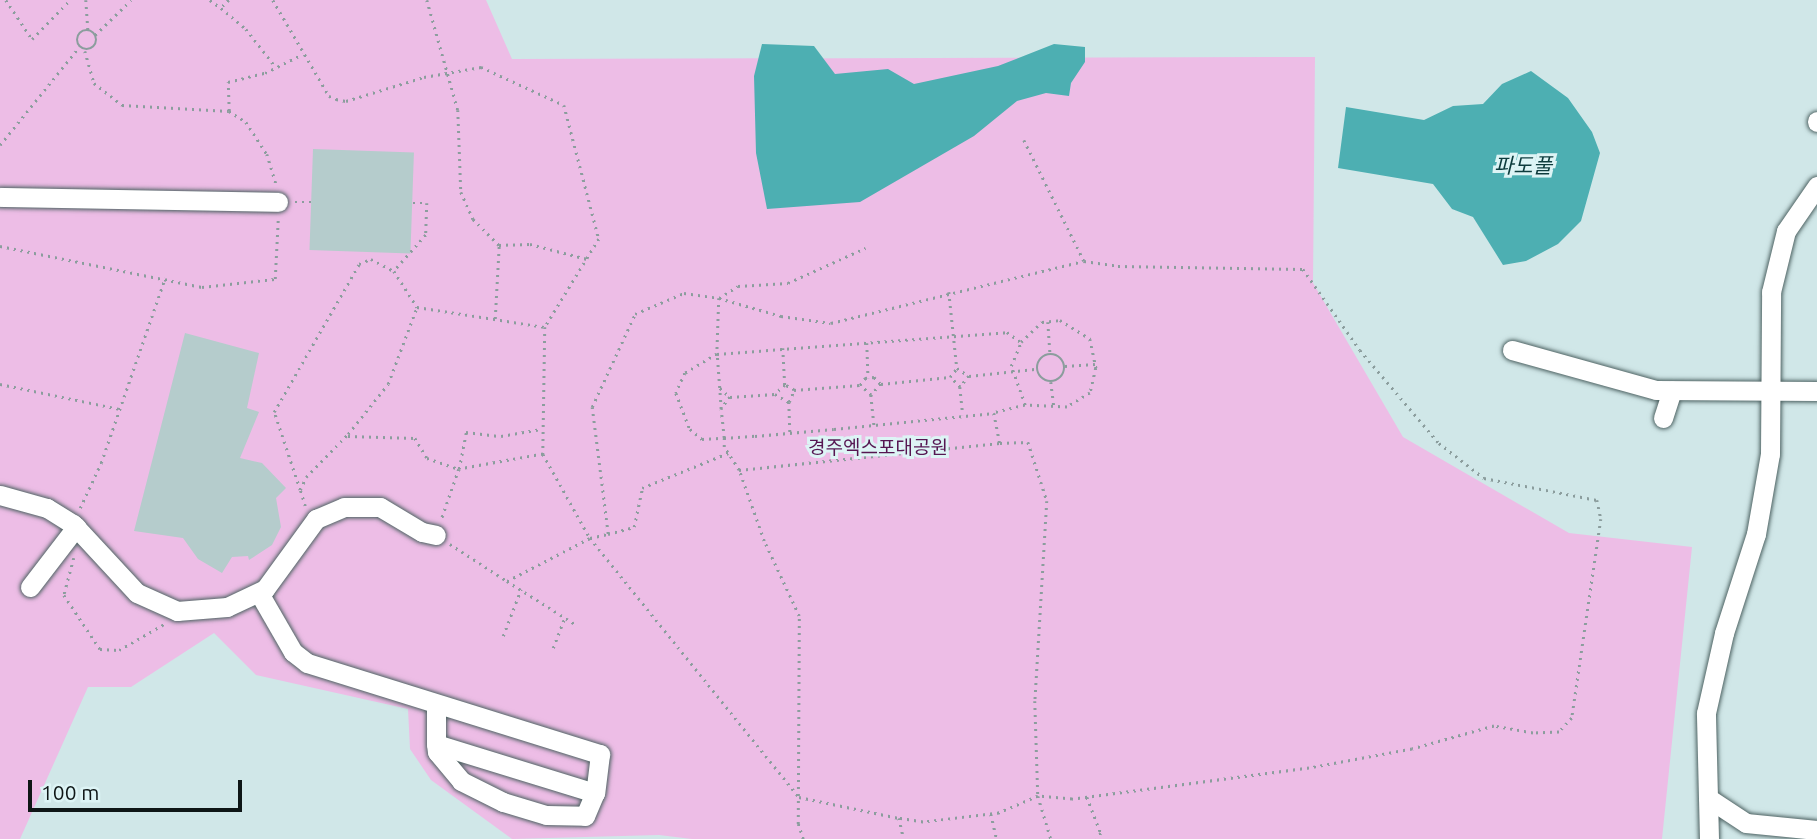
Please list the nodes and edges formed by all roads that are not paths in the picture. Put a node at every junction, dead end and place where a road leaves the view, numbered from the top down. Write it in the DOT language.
graph roads {
  1 [pos="1817,186"];
  2 [pos="0,197"];
  3 [pos="278,202"];
  4 [pos="1512,350"];
  5 [pos="1672,390"];
  6 [pos="1770,390"];
  7 [pos="1817,391"];
  8 [pos="1663,418"];
  9 [pos="0,495"];
  10 [pos="80,530"];
  11 [pos="436,536"];
  12 [pos="30,587"];
  13 [pos="259,593"];
  14 [pos="436,706"];
  15 [pos="436,744"];
  16 [pos="595,793"];
  17 [pos="1708,798"];
  18 [pos="1817,830"];
  19 [pos="1709,839"];
  1 -- 6 [label="street"];
  2 -- 3 [label="street"];
  4 -- 5 [label="street"];
  5 -- 6 [label="street"];
  5 -- 8 [label="street"];
  6 -- 7 [label="street"];
  6 -- 17 [label="street"];
  9 -- 10 [label="street"];
  10 -- 12 [label="street"];
  10 -- 13 [label="street"];
  11 -- 13 [label="street"];
  13 -- 14 [label="street"];
  14 -- 15 [label="street"];
  14 -- 16 [label="street"];
  15 -- 16 [label="street"];
  15 -- 16 [label="street"];
  17 -- 18 [label="street"];
  17 -- 19 [label="street"];
}
